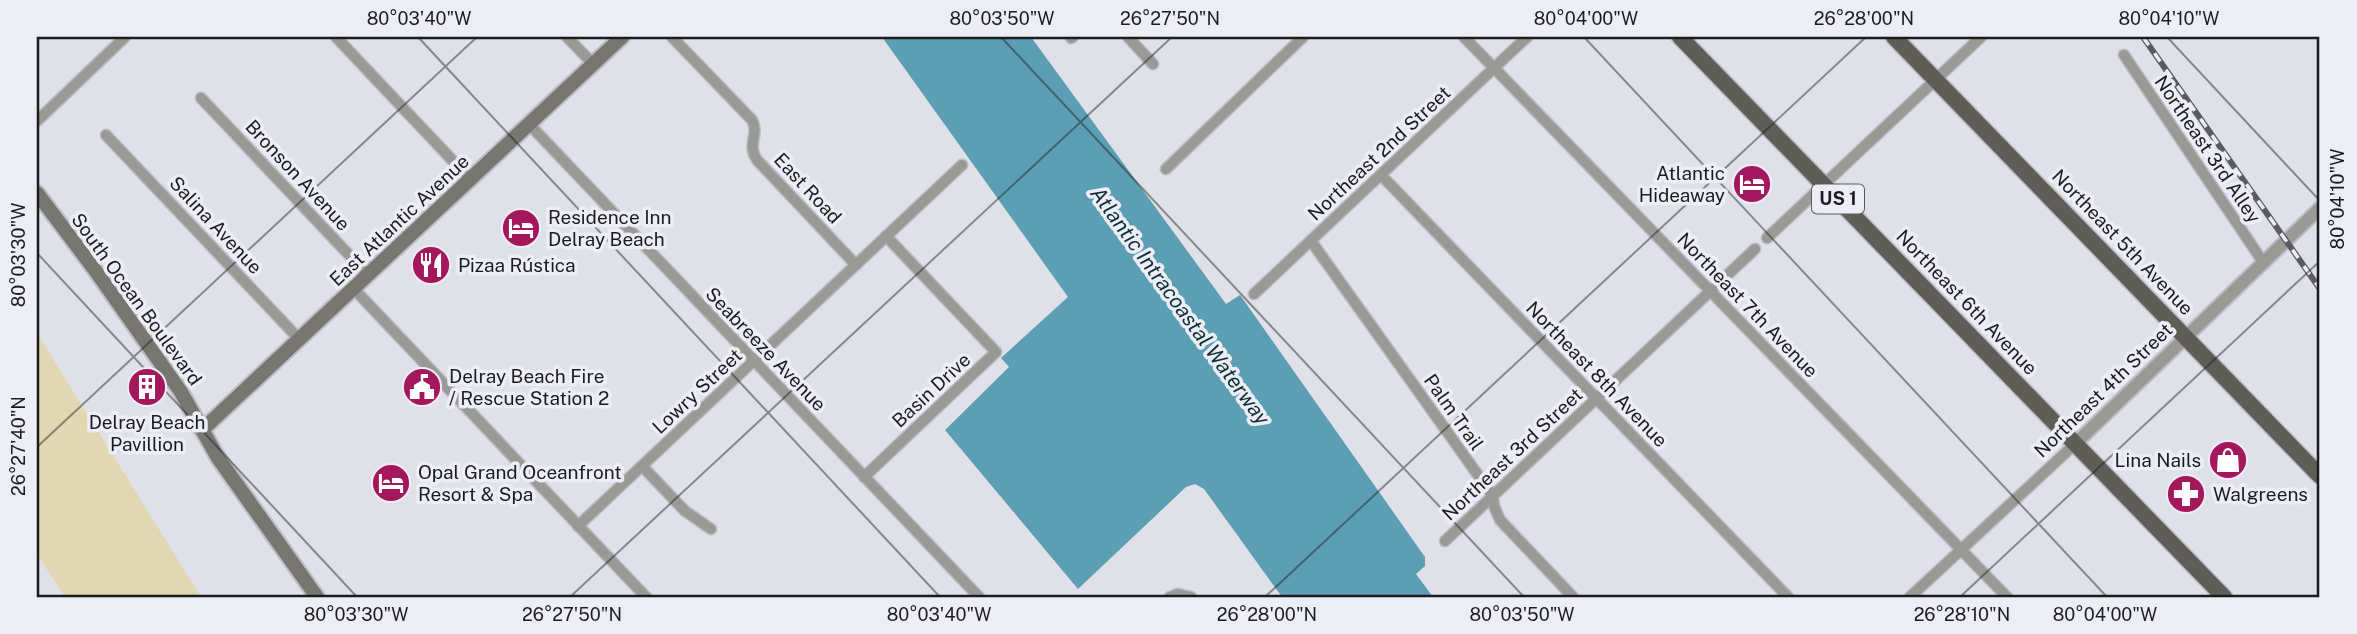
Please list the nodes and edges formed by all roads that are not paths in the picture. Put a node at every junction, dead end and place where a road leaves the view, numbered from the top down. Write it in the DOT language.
graph roads {
  1 [pos="125,37"];
  2 [pos="336,37"];
  3 [pos="567,37"];
  4 [pos="622,37"];
  5 [pos="672,37"];
  6 [pos="1128,37"];
  7 [pos="1303,37"];
  8 [pos="1464,37"];
  9 [pos="1527,37"];
  10 [pos="1680,37"];
  11 [pos="1895,37"];
  12 [pos="1981,37"];
  13 [pos="2124,55"];
  14 [pos="593,64"];
  15 [pos="1153,64"];
  16 [pos="1494,68"];
  17 [pos="1936,79"];
  18 [pos="201,98"];
  19 [pos="37,121"];
  20 [pos="529,124"];
  21 [pos="106,135"];
  22 [pos="962,165"];
  23 [pos="1166,169"];
  24 [pos="1381,175"];
  25 [pos="470,179"];
  26 [pos="1824,184"];
  27 [pos="37,193"];
  28 [pos="2320,208"];
  29 [pos="886,236"];
  30 [pos="1767,239"];
  31 [pos="1311,241"];
  32 [pos="1755,249"];
  33 [pos="2263,262"];
  34 [pos="856,265"];
  35 [pos="369,275"];
  36 [pos="354,289"];
  37 [pos="1711,292"];
  38 [pos="1254,294"];
  39 [pos="2186,337"];
  40 [pos="300,340"];
  41 [pos="753,361"];
  42 [pos="1597,399"];
  43 [pos="202,430"];
  44 [pos="2075,444"];
  45 [pos="642,466"];
  46 [pos="2320,476"];
  47 [pos="864,477"];
  48 [pos="1493,496"];
  49 [pos="578,526"];
  50 [pos="711,529"];
  51 [pos="1445,541"];
  52 [pos="1960,549"];
  53 [pos="974,596"];
  54 [pos="317,597"];
  55 [pos="646,597"];
  56 [pos="1170,597"];
  57 [pos="1191,597"];
  58 [pos="1573,597"];
  59 [pos="1788,597"];
  60 [pos="1910,597"];
  61 [pos="2007,597"];
  62 [pos="2224,597"];
  1 -- 19 [label="street"];
  2 -- 25 [label="street"];
  3 -- 14 [label="street"];
  4 -- 14 [label="main road, East Atlantic Avenue"];
  5 -- 34 [label="street, East Road"];
  6 -- 15 [label="street"];
  7 -- 23 [label="street"];
  8 -- 16 [label="street, Northeast 7th Avenue"];
  9 -- 16 [label="street, Northeast 2nd Street"];
  10 -- 26 [label="main road, Northeast 6th Avenue / US 1"];
  11 -- 17 [label="main road, Northeast 5th Avenue"];
  12 -- 17 [label="street"];
  13 -- 33 [label="street, Northeast 3rd Alley"];
  14 -- 20 [label="main road, East Atlantic Avenue"];
  16 -- 24 [label="street, Northeast 2nd Street"];
  16 -- 37 [label="street, Northeast 7th Avenue"];
  17 -- 26 [label="street"];
  17 -- 39 [label="main road, Northeast 5th Avenue"];
  18 -- 35 [label="street, Bronson Avenue"];
  20 -- 25 [label="main road, East Atlantic Avenue"];
  20 -- 41 [label="street, Seabreeze Avenue"];
  21 -- 40 [label="street, Salina Avenue"];
  22 -- 29 [label="street, Lowry Street"];
  24 -- 31 [label="street, Northeast 2nd Street"];
  24 -- 42 [label="street, Northeast 8th Avenue"];
  25 -- 35 [label="main road, East Atlantic Avenue"];
  26 -- 30 [label="street"];
  26 -- 44 [label="main road, Northeast 6th Avenue / US 1"];
  27 -- 43 [label="main road, South Ocean Boulevard"];
  28 -- 33 [label="street, Northeast 4th Street"];
  29 -- 34 [label="street, Lowry Street"];
  29 -- 47 [label="street, Basin Drive"];
  31 -- 38 [label="street, Northeast 2nd Street"];
  31 -- 48 [label="street, Palm Trail"];
  32 -- 37 [label="street, Northeast 3rd Street"];
  33 -- 39 [label="street, Northeast 4th Street"];
  34 -- 41 [label="street, Lowry Street"];
  35 -- 36 [label="main road, East Atlantic Avenue"];
  36 -- 40 [label="main road, East Atlantic Avenue"];
  36 -- 49 [label="street"];
  37 -- 42 [label="street, Northeast 3rd Street"];
  37 -- 52 [label="street, Northeast 7th Avenue"];
  39 -- 44 [label="street, Northeast 4th Street"];
  39 -- 46 [label="main road, Northeast 5th Avenue"];
  40 -- 43 [label="main road, East Atlantic Avenue"];
  41 -- 45 [label="street, Lowry Street"];
  41 -- 47 [label="street, Seabreeze Avenue"];
  42 -- 48 [label="street, Northeast 3rd Street"];
  42 -- 59 [label="street, Northeast 8th Avenue"];
  43 -- 54 [label="main road, South Ocean Boulevard"];
  44 -- 52 [label="street, Northeast 4th Street"];
  44 -- 62 [label="main road, Northeast 6th Avenue / US 1"];
  45 -- 49 [label="street, Lowry Street"];
  45 -- 50 [label="street"];
  47 -- 53 [label="street, Seabreeze Avenue"];
  48 -- 51 [label="street, Northeast 3rd Street"];
  48 -- 58 [label="street, Palm Trail"];
  49 -- 55 [label="street"];
  52 -- 60 [label="street, Northeast 4th Street"];
  52 -- 61 [label="street, Northeast 7th Avenue"];
  56 -- 57 [label="street"];
}
